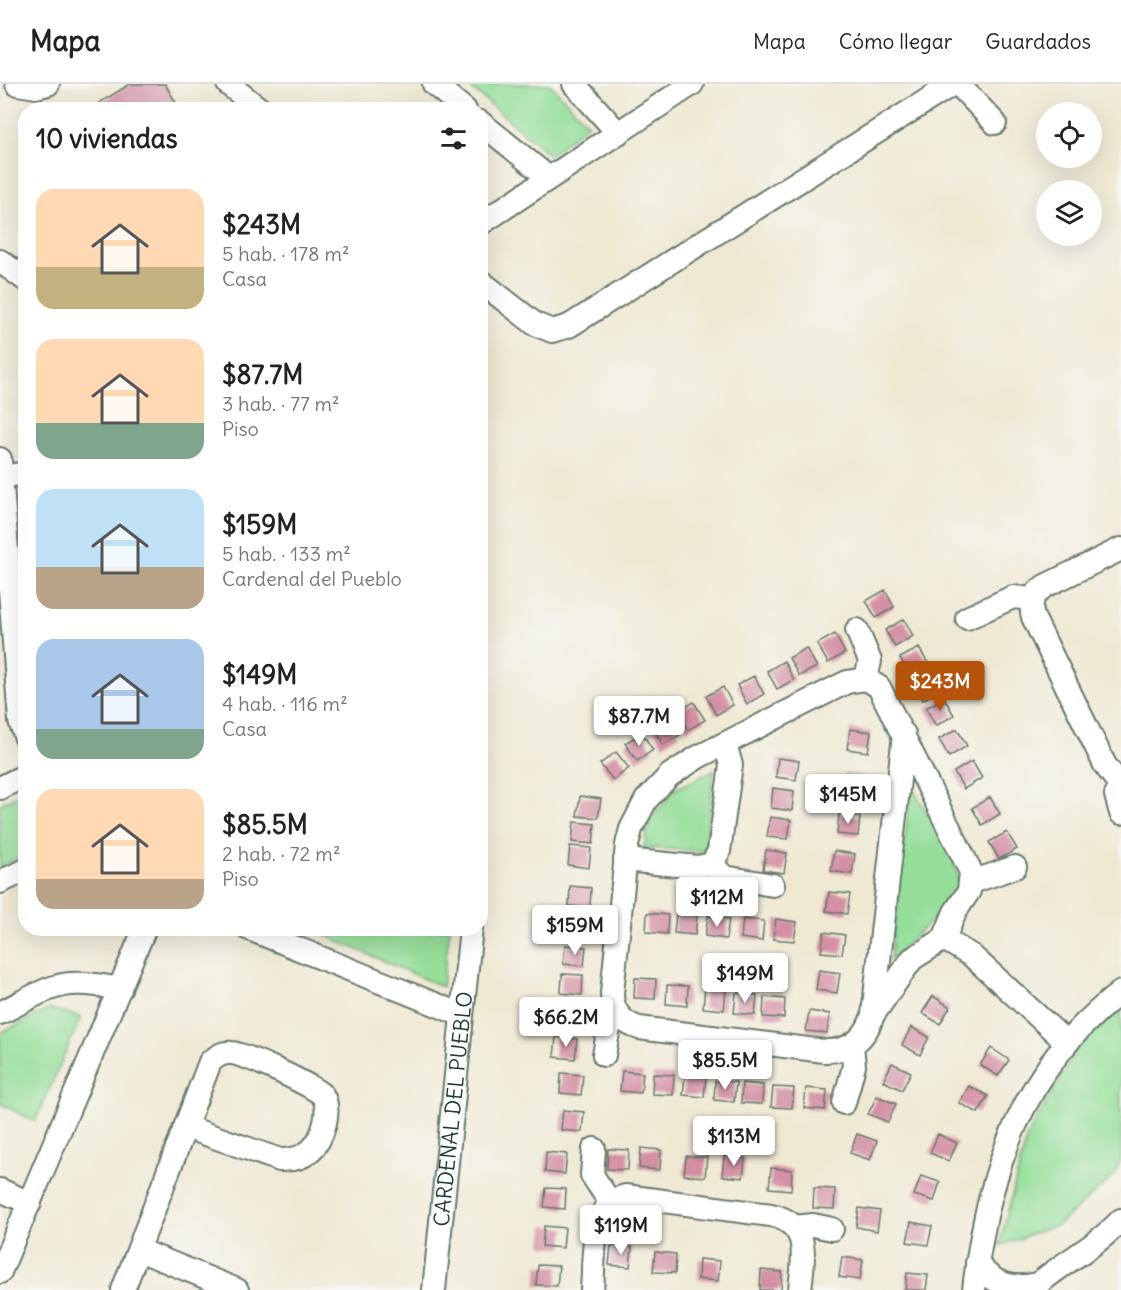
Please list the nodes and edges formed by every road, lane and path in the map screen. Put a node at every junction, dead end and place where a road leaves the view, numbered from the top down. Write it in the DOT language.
graph roads {
  1 [pos="17,84"];
  2 [pos="48,84"];
  3 [pos="228,84"];
  4 [pos="434,84"];
  5 [pos="574,84"];
  6 [pos="693,84"];
  7 [pos="953,84"];
  8 [pos="958,84"];
  9 [pos="251,102"];
  10 [pos="455,102"];
  11 [pos="995,123"];
  12 [pos="488,128"];
  13 [pos="618,133"];
  14 [pos="549,178"];
  15 [pos="488,219"];
  16 [pos="0,261"];
  17 [pos="18,274"];
  18 [pos="488,287"];
  19 [pos="1,468"];
  20 [pos="18,471"];
  21 [pos="1121,549"];
  22 [pos="1032,599"];
  23 [pos="5,600"];
  24 [pos="967,618"];
  25 [pos="857,630"];
  26 [pos="18,634"];
  27 [pos="18,675"];
  28 [pos="866,680"];
  29 [pos="15,728"];
  30 [pos="904,734"];
  31 [pos="725,744"];
  32 [pos="18,779"];
  33 [pos="1120,780"];
  34 [pos="928,783"];
  35 [pos="898,784"];
  36 [pos="0,788"];
  37 [pos="1121,813"];
  38 [pos="625,860"];
  39 [pos="712,864"];
  40 [pos="1015,867"];
  41 [pos="18,874"];
  42 [pos="0,882"];
  43 [pos="972,882"];
  44 [pos="773,885"];
  45 [pos="142,936"];
  46 [pos="267,936"];
  47 [pos="470,936"];
  48 [pos="944,939"];
  49 [pos="878,964"];
  50 [pos="899,974"];
  51 [pos="120,989"];
  52 [pos="1121,992"];
  53 [pos="0,1013"];
  54 [pos="462,1015"];
  55 [pos="619,1016"];
  56 [pos="873,1016"];
  57 [pos="1066,1042"];
  58 [pos="852,1045"];
  59 [pos="604,1055"];
  60 [pos="844,1103"];
  61 [pos="186,1127"];
  62 [pos="594,1149"];
  63 [pos="0,1190"];
  64 [pos="610,1202"];
  65 [pos="30,1203"];
  66 [pos="1121,1220"];
  67 [pos="795,1227"];
  68 [pos="832,1229"];
  69 [pos="139,1250"];
  70 [pos="977,1263"];
  71 [pos="0,1272"];
  72 [pos="1034,1287"];
  73 [pos="123,1290"];
  74 [pos="237,1290"];
  75 [pos="434,1290"];
  76 [pos="591,1290"];
  77 [pos="800,1290"];
  78 [pos="974,1290"];
  1 -- 2 [label="street"];
  3 -- 9 [label="street"];
  4 -- 10 [label="street"];
  5 -- 13 [label="street"];
  6 -- 13 [label="street"];
  7 -- 18 [label="street"];
  8 -- 11 [label="street"];
  12 -- 14 [label="street"];
  13 -- 14 [label="street"];
  14 -- 15 [label="street"];
  16 -- 17 [label="street"];
  19 -- 20 [label="street"];
  19 -- 23 [label="street"];
  21 -- 22 [label="street"];
  22 -- 24 [label="street"];
  22 -- 33 [label="street"];
  23 -- 26 [label="street"];
  25 -- 28 [label="street"];
  27 -- 29 [label="street"];
  28 -- 30 [label="street"];
  28 -- 31 [label="street"];
  30 -- 34 [label="street"];
  30 -- 35 [label="street"];
  31 -- 38 [label="street"];
  31 -- 39 [label="street"];
  32 -- 36 [label="street"];
  33 -- 37 [label="street"];
  34 -- 35 [label="street"];
  34 -- 43 [label="street"];
  35 -- 49 [label="street"];
  38 -- 39 [label="street"];
  38 -- 55 [label="street"];
  39 -- 44 [label="street"];
  40 -- 43 [label="street"];
  41 -- 42 [label="street"];
  43 -- 48 [label="street"];
  45 -- 51 [label="street"];
  46 -- 54 [label="street"];
  47 -- 54 [label="street, CARDENAL DEL PUEBLO"];
  48 -- 50 [label="street"];
  48 -- 57 [label="street"];
  49 -- 50 [label="street"];
  49 -- 56 [label="street"];
  50 -- 56 [label="street"];
  51 -- 53 [label="street"];
  51 -- 65 [label="street"];
  52 -- 57 [label="street"];
  54 -- 75 [label="street, CARDENAL DEL PUEBLO"];
  55 -- 58 [label="street"];
  55 -- 59 [label="street"];
  56 -- 58 [label="street"];
  57 -- 70 [label="street"];
  58 -- 60 [label="street"];
  61 -- 61 [label="street"];
  61 -- 69 [label="street"];
  62 -- 64 [label="street"];
  63 -- 65 [label="street"];
  64 -- 67 [label="street"];
  64 -- 76 [label="street"];
  65 -- 71 [label="street"];
  66 -- 72 [label="street"];
  67 -- 68 [label="street"];
  67 -- 77 [label="street"];
  69 -- 73 [label="street"];
  69 -- 74 [label="street"];
  70 -- 72 [label="street"];
  70 -- 78 [label="street"];
}
